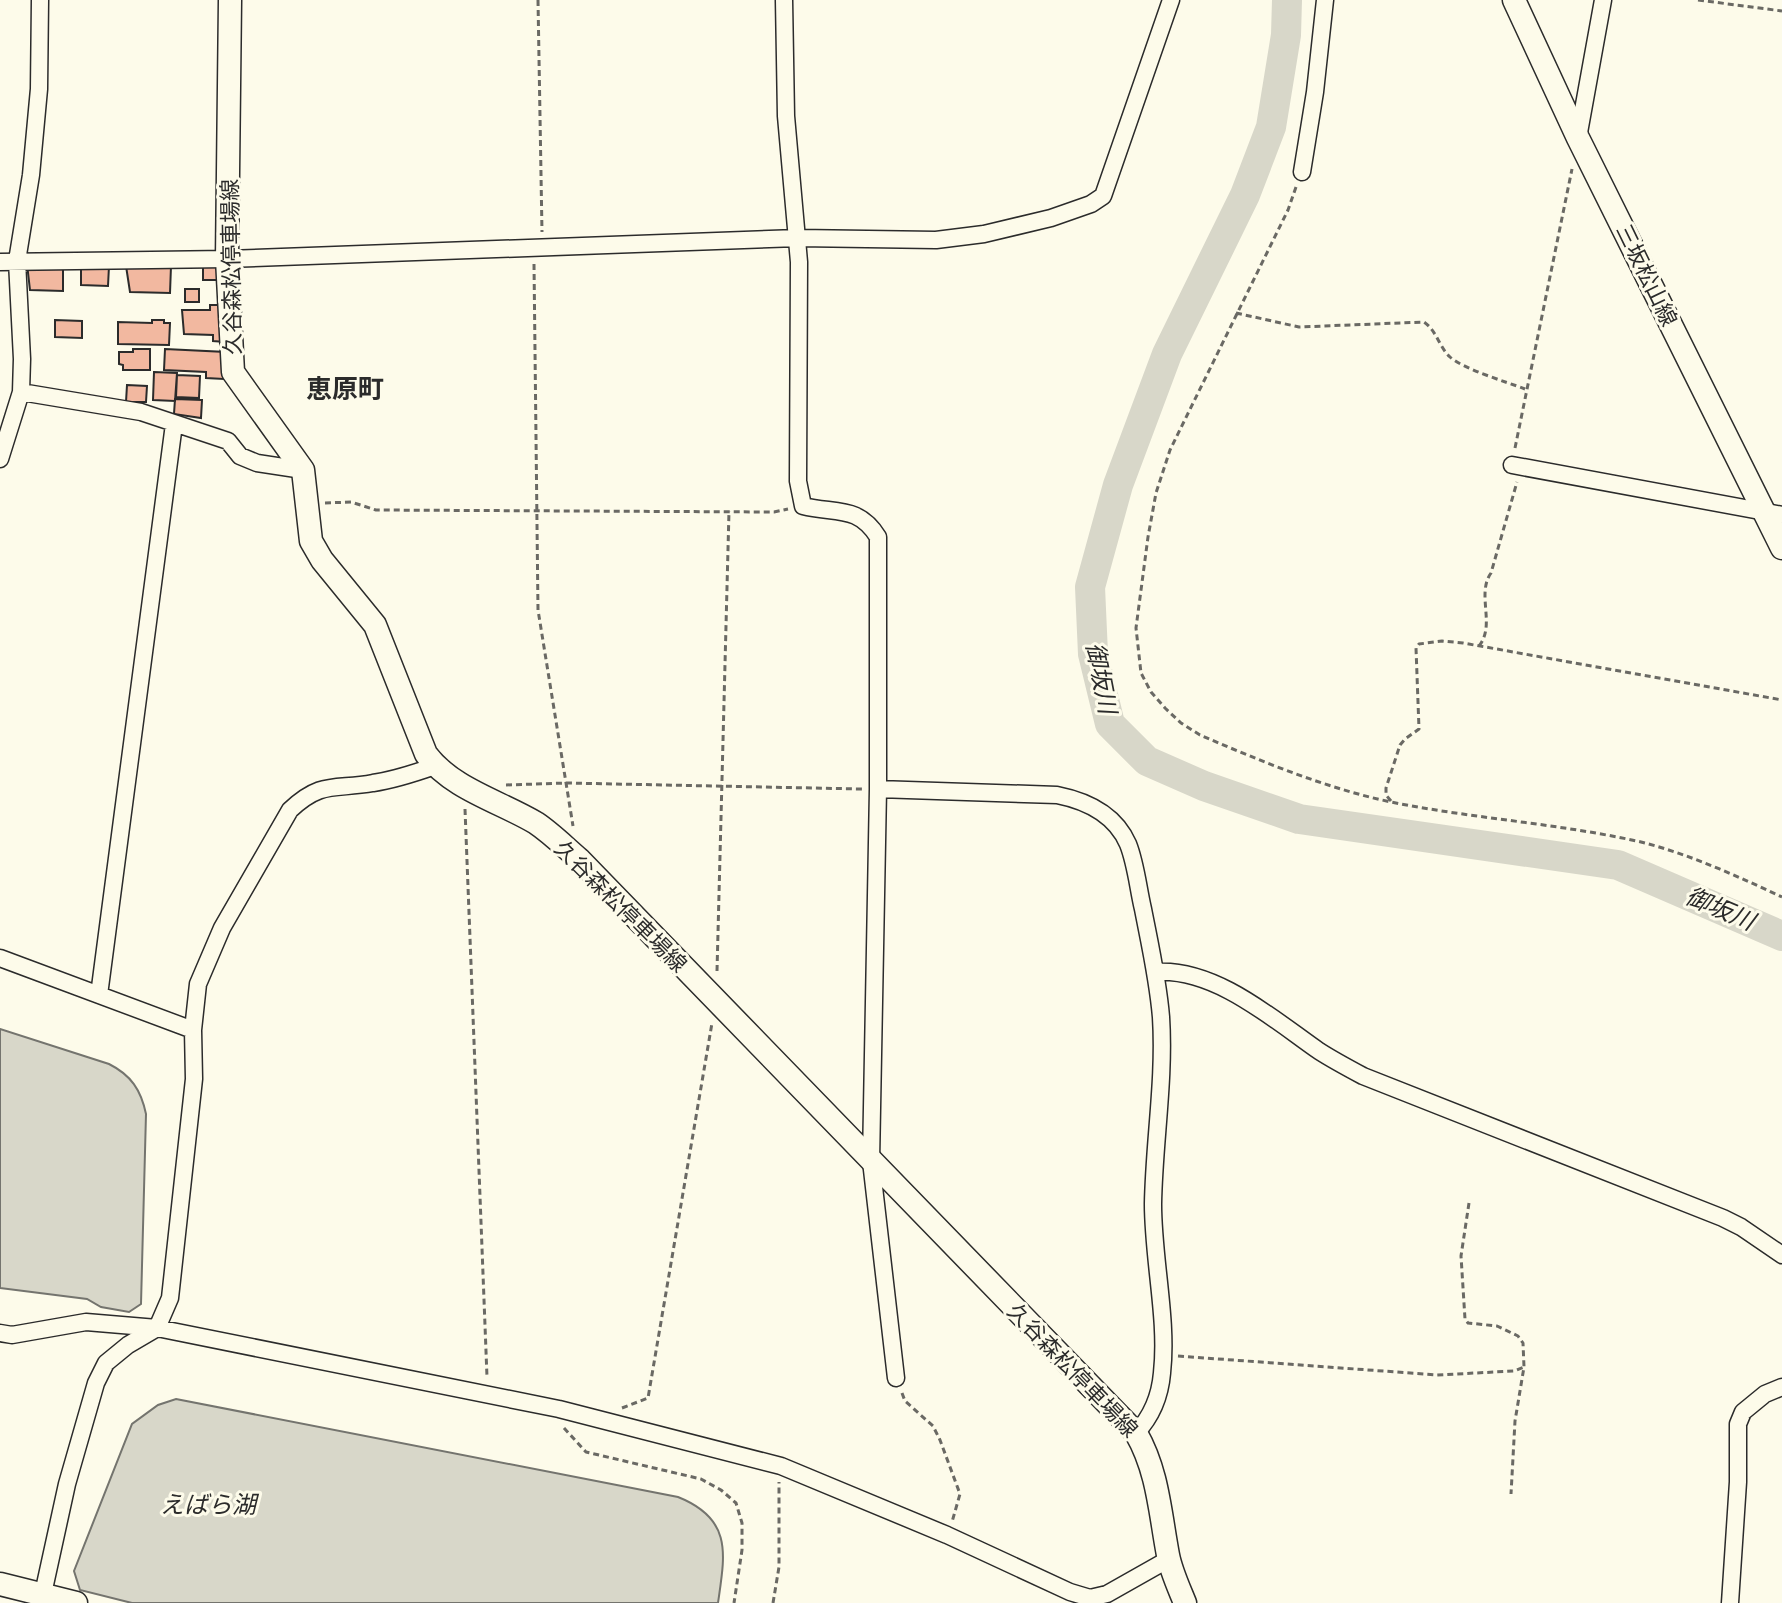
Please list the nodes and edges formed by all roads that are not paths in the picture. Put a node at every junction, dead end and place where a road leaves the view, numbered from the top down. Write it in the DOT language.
graph roads {
  1 [pos="40,0"];
  2 [pos="230,0"];
  3 [pos="784,0"];
  4 [pos="1171,0"];
  5 [pos="1325,0"];
  6 [pos="1514,0"];
  7 [pos="1603,0"];
  8 [pos="1578,138"];
  9 [pos="1302,172"];
  10 [pos="798,238"];
  11 [pos="227,259"];
  12 [pos="9,262"];
  13 [pos="21,392"];
  14 [pos="174,424"];
  15 [pos="0,459"];
  16 [pos="1516,466"];
  17 [pos="303,470"];
  18 [pos="1773,514"];
  19 [pos="1782,548"];
  20 [pos="435,766"];
  21 [pos="878,789"];
  22 [pos="0,958"];
  23 [pos="1156,972"];
  24 [pos="99,995"];
  25 [pos="193,1030"];
  26 [pos="871,1161"];
  27 [pos="1782,1255"];
  28 [pos="157,1328"];
  29 [pos="0,1333"];
  30 [pos="896,1378"];
  31 [pos="1782,1387"];
  32 [pos="1136,1433"];
  33 [pos="1169,1559"];
  34 [pos="0,1584"];
  35 [pos="42,1598"];
  36 [pos="76,1603"];
  37 [pos="1185,1603"];
  38 [pos="1730,1603"];
  1 -- 12 [label="street"];
  2 -- 11 [label="main road, 久谷森松停車場線"];
  3 -- 10 [label="street"];
  4 -- 10 [label="street"];
  5 -- 9 [label="street"];
  6 -- 8 [label="main road, 三坂松山線"];
  7 -- 8 [label="street"];
  8 -- 18 [label="main road, 三坂松山線"];
  10 -- 11 [label="street"];
  10 -- 21 [label="street"];
  11 -- 12 [label="street"];
  11 -- 17 [label="main road, 久谷森松停車場線"];
  12 -- 13 [label="street"];
  13 -- 14 [label="street"];
  13 -- 15 [label="street"];
  14 -- 17 [label="street"];
  14 -- 24 [label="street"];
  16 -- 18 [label="street"];
  17 -- 20 [label="main road, 久谷森松停車場線"];
  18 -- 19 [label="main road, 三坂松山線"];
  20 -- 25 [label="street"];
  20 -- 26 [label="main road, 久谷森松停車場線"];
  21 -- 23 [label="street"];
  21 -- 26 [label="street"];
  22 -- 24 [label="street"];
  23 -- 27 [label="street"];
  23 -- 32 [label="street"];
  24 -- 25 [label="street"];
  25 -- 28 [label="street"];
  26 -- 30 [label="street"];
  26 -- 32 [label="main road, 久谷森松停車場線"];
  28 -- 29 [label="street"];
  28 -- 33 [label="street"];
  28 -- 35 [label="street"];
  31 -- 38 [label="street"];
  32 -- 33 [label="main road, 久谷森松停車場線"];
  33 -- 37 [label="main road, 久谷森松停車場線"];
  34 -- 35 [label="main road"];
  35 -- 36 [label="main road"];
}
